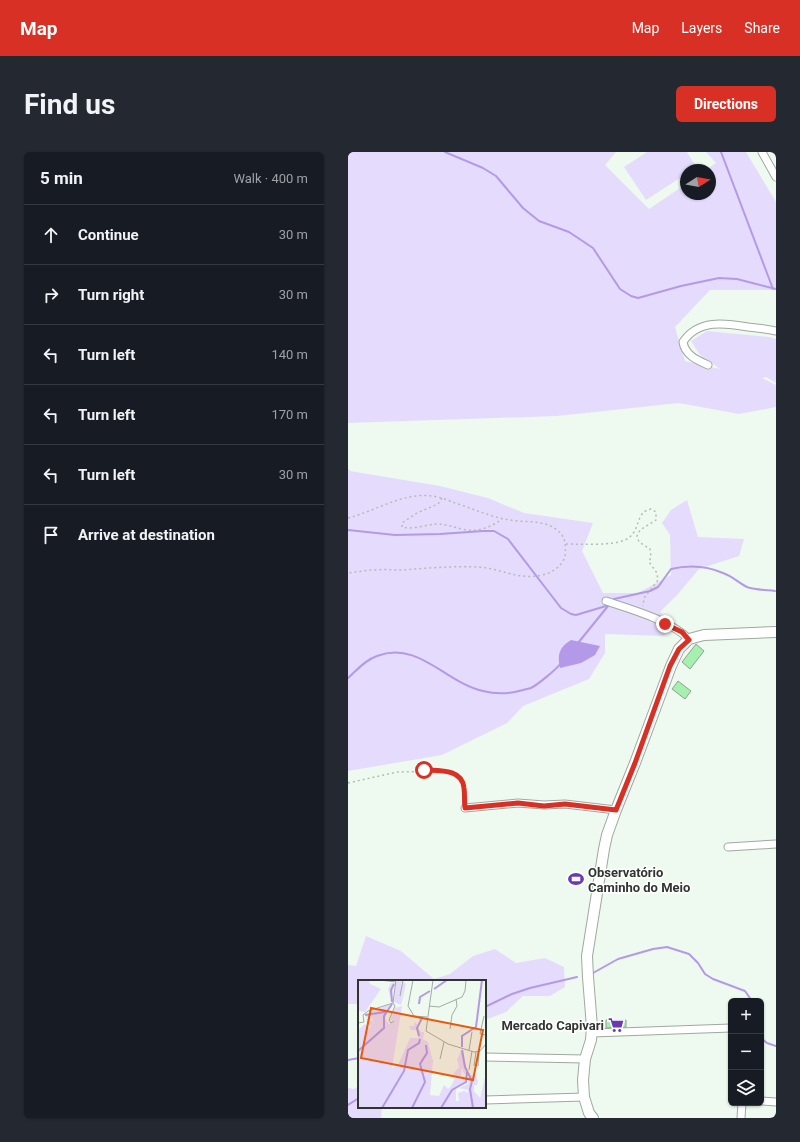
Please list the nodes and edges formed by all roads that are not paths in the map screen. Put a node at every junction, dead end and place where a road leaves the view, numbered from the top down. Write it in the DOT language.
graph roads {
  1 [pos="762,152"];
  2 [pos="776,177"];
  3 [pos="776,331"];
  4 [pos="708,364"];
  5 [pos="606,601"];
  6 [pos="776,632"];
  7 [pos="689,640"];
  8 [pos="465,808"];
  9 [pos="616,810"];
  10 [pos="776,844"];
  11 [pos="728,847"];
  12 [pos="728,1028"];
  13 [pos="592,1033"];
  14 [pos="486,1057"];
  15 [pos="585,1059"];
  16 [pos="584,1097"];
  17 [pos="486,1100"];
  18 [pos="764,1102"];
  19 [pos="776,1102"];
  20 [pos="742,1106"];
  21 [pos="593,1118"];
  22 [pos="741,1118"];
  1 -- 2 [label="street"];
  3 -- 4 [label="street"];
  5 -- 7 [label="street"];
  6 -- 7 [label="main road"];
  7 -- 9 [label="main road"];
  8 -- 9 [label="street"];
  9 -- 13 [label="main road"];
  10 -- 11 [label="street"];
  12 -- 13 [label="street"];
  13 -- 15 [label="main road"];
  14 -- 15 [label="street"];
  15 -- 16 [label="main road"];
  16 -- 17 [label="street"];
  16 -- 21 [label="main road"];
  18 -- 19 [label="street"];
  20 -- 22 [label="street"];
}
